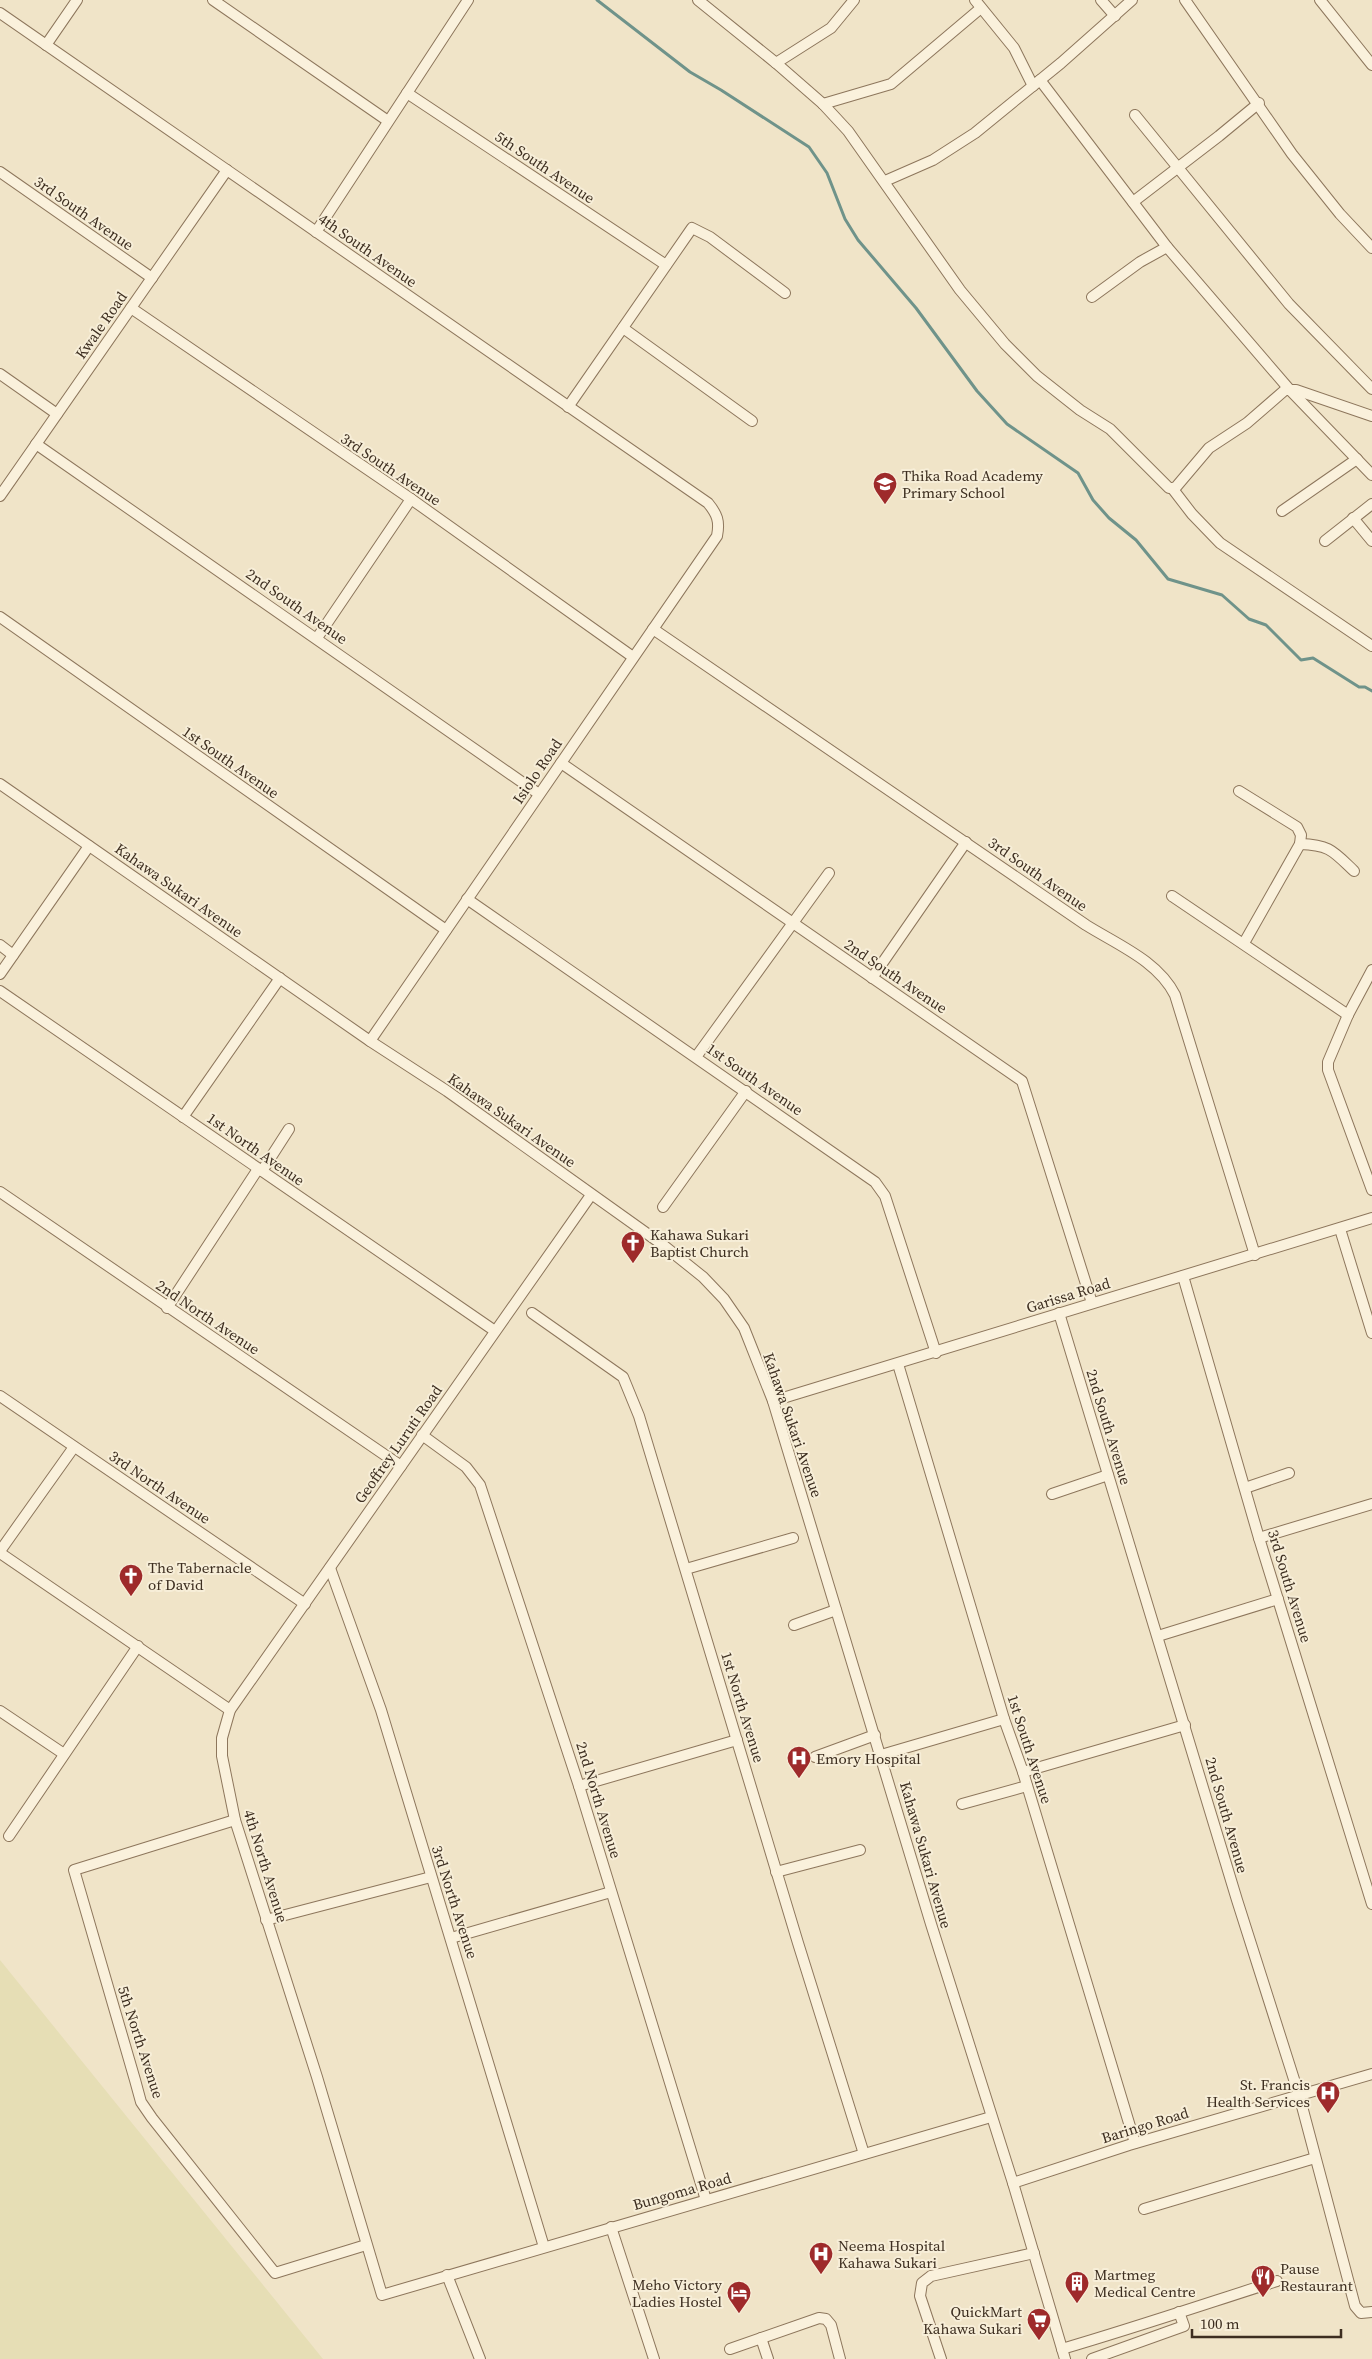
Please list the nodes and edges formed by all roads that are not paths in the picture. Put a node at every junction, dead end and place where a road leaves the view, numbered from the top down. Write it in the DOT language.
graph roads {
  1 [pos="77,0"];
  2 [pos="213,0"];
  3 [pos="468,0"];
  4 [pos="698,0"];
  5 [pos="854,0"];
  6 [pos="1101,0"];
  7 [pos="1132,0"];
  8 [pos="1186,0"];
  9 [pos="1320,0"];
  10 [pos="978,4"];
  11 [pos="0,13"];
  12 [pos="1115,16"];
  13 [pos="46,45"];
  14 [pos="776,63"];
  15 [pos="1372,65"];
  16 [pos="1037,83"];
  17 [pos="407,93"];
  18 [pos="1258,103"];
  19 [pos="823,104"];
  20 [pos="1135,115"];
  21 [pos="388,121"];
  22 [pos="1178,168"];
  23 [pos="227,170"];
  24 [pos="0,172"];
  25 [pos="885,181"];
  26 [pos="1133,202"];
  27 [pos="316,232"];
  28 [pos="1167,247"];
  29 [pos="1372,248"];
  30 [pos="666,265"];
  31 [pos="152,278"];
  32 [pos="784,294"];
  33 [pos="1092,298"];
  34 [pos="131,308"];
  35 [pos="623,328"];
  36 [pos="0,374"];
  37 [pos="1289,389"];
  38 [pos="1372,390"];
  39 [pos="568,407"];
  40 [pos="57,414"];
  41 [pos="1372,416"];
  42 [pos="752,421"];
  43 [pos="36,444"];
  44 [pos="1357,459"];
  45 [pos="1372,475"];
  46 [pos="1172,488"];
  47 [pos="0,496"];
  48 [pos="411,499"];
  49 [pos="1372,504"];
  50 [pos="1282,511"];
  51 [pos="717,514"];
  52 [pos="1354,518"];
  53 [pos="1325,541"];
  54 [pos="1372,541"];
  55 [pos="0,617"];
  56 [pos="653,629"];
  57 [pos="317,638"];
  58 [pos="1372,646"];
  59 [pos="633,657"];
  60 [pos="561,763"];
  61 [pos="0,784"];
  62 [pos="1239,792"];
  63 [pos="539,794"];
  64 [pos="966,842"];
  65 [pos="1300,844"];
  66 [pos="89,846"];
  67 [pos="1354,871"];
  68 [pos="829,873"];
  69 [pos="1172,896"];
  70 [pos="467,899"];
  71 [pos="794,924"];
  72 [pos="446,930"];
  73 [pos="1244,943"];
  74 [pos="0,945"];
  75 [pos="13,955"];
  76 [pos="1372,970"];
  77 [pos="0,974"];
  78 [pos="280,978"];
  79 [pos="872,978"];
  80 [pos="0,991"];
  81 [pos="1348,1015"];
  82 [pos="370,1041"];
  83 [pos="696,1057"];
  84 [pos="746,1091"];
  85 [pos="183,1117"];
  86 [pos="289,1129"];
  87 [pos="260,1170"];
  88 [pos="1372,1190"];
  89 [pos="0,1192"];
  90 [pos="591,1195"];
  91 [pos="663,1207"];
  92 [pos="1372,1218"];
  93 [pos="1340,1230"];
  94 [pos="1255,1255"];
  95 [pos="1182,1276"];
  96 [pos="516,1302"];
  97 [pos="1092,1303"];
  98 [pos="167,1308"];
  99 [pos="1059,1313"];
  100 [pos="496,1331"];
  101 [pos="1372,1333"];
  102 [pos="936,1353"];
  103 [pos="898,1364"];
  104 [pos="0,1396"];
  105 [pos="773,1401"];
  106 [pos="422,1435"];
  107 [pos="74,1447"];
  108 [pos="401,1466"];
  109 [pos="1289,1473"];
  110 [pos="1108,1475"];
  111 [pos="1245,1488"];
  112 [pos="1052,1494"];
  113 [pos="1372,1504"];
  114 [pos="793,1538"];
  115 [pos="1259,1538"];
  116 [pos="0,1552"];
  117 [pos="330,1568"];
  118 [pos="686,1569"];
  119 [pos="1278,1599"];
  120 [pos="304,1604"];
  121 [pos="836,1610"];
  122 [pos="794,1625"];
  123 [pos="1158,1636"];
  124 [pos="138,1646"];
  125 [pos="230,1710"];
  126 [pos="0,1711"];
  127 [pos="1004,1719"];
  128 [pos="1185,1725"];
  129 [pos="875,1735"];
  130 [pos="737,1740"];
  131 [pos="64,1754"];
  132 [pos="881,1755"];
  133 [pos="815,1757"];
  134 [pos="1023,1772"];
  135 [pos="579,1786"];
  136 [pos="1027,1786"];
  137 [pos="962,1804"];
  138 [pos="235,1820"];
  139 [pos="9,1836"];
  140 [pos="860,1850"];
  141 [pos="776,1872"];
  142 [pos="431,1876"];
  143 [pos="611,1892"];
  144 [pos="1372,1904"];
  145 [pos="266,1920"];
  146 [pos="451,1938"];
  147 [pos="1372,2074"];
  148 [pos="1299,2094"];
  149 [pos="991,2117"];
  150 [pos="1135,2143"];
  151 [pos="864,2154"];
  152 [pos="1315,2158"];
  153 [pos="1013,2182"];
  154 [pos="706,2200"];
  155 [pos="1144,2210"];
  156 [pos="611,2228"];
  157 [pos="366,2245"];
  158 [pos="544,2247"];
  159 [pos="1034,2253"];
  160 [pos="447,2275"];
  161 [pos="1277,2281"];
  162 [pos="382,2295"];
  163 [pos="1179,2312"];
  164 [pos="1372,2312"];
  165 [pos="760,2338"];
  166 [pos="730,2349"];
  167 [pos="1061,2356"];
  168 [pos="480,2359"];
  169 [pos="654,2359"];
  170 [pos="768,2359"];
  171 [pos="840,2359"];
  172 [pos="941,2359"];
  173 [pos="1092,2359"];
  1 -- 13 [label="street"];
  2 -- 21 [label="street"];
  3 -- 17 [label="street"];
  4 -- 14 [label="street"];
  5 -- 14 [label="street"];
  6 -- 12 [label="street"];
  7 -- 12 [label="street"];
  8 -- 18 [label="street"];
  9 -- 15 [label="street"];
  10 -- 16 [label="street"];
  10 -- 19 [label="street"];
  11 -- 13 [label="street, 4th South Avenue"];
  12 -- 16 [label="street"];
  13 -- 23 [label="street, 4th South Avenue"];
  14 -- 19 [label="street"];
  16 -- 25 [label="street"];
  16 -- 26 [label="street"];
  17 -- 21 [label="street"];
  17 -- 30 [label="street, 5th South Avenue"];
  18 -- 22 [label="street"];
  18 -- 29 [label="street"];
  19 -- 25 [label="street"];
  20 -- 22 [label="street"];
  21 -- 27 [label="street"];
  22 -- 26 [label="street"];
  22 -- 38 [label="street"];
  23 -- 27 [label="street, 4th South Avenue"];
  23 -- 31 [label="street, Kwale Road"];
  24 -- 31 [label="street, 3rd South Avenue"];
  25 -- 46 [label="street"];
  26 -- 28 [label="street"];
  27 -- 39 [label="street, 4th South Avenue"];
  28 -- 33 [label="street"];
  28 -- 37 [label="street"];
  30 -- 32 [label="street"];
  30 -- 35 [label="street"];
  31 -- 34 [label="street, Kwale Road"];
  34 -- 40 [label="street, Kwale Road"];
  34 -- 48 [label="street, 3rd South Avenue"];
  35 -- 39 [label="street"];
  35 -- 42 [label="street"];
  36 -- 40 [label="street"];
  37 -- 41 [label="street"];
  37 -- 44 [label="street"];
  37 -- 46 [label="street"];
  39 -- 51 [label="street, 4th South Avenue"];
  40 -- 43 [label="street, Kwale Road"];
  43 -- 47 [label="street, Kwale Road"];
  43 -- 57 [label="street, 2nd South Avenue"];
  44 -- 45 [label="street"];
  44 -- 50 [label="street"];
  46 -- 58 [label="street"];
  48 -- 57 [label="street"];
  48 -- 59 [label="street, 3rd South Avenue"];
  49 -- 52 [label="street"];
  51 -- 56 [label="street, Isiolo Road"];
  52 -- 53 [label="street"];
  52 -- 54 [label="street"];
  55 -- 72 [label="street, 1st South Avenue"];
  56 -- 59 [label="street, Isiolo Road"];
  56 -- 64 [label="street, 3rd South Avenue"];
  57 -- 63 [label="street, 2nd South Avenue"];
  59 -- 60 [label="street, Isiolo Road"];
  60 -- 63 [label="street, Isiolo Road"];
  60 -- 71 [label="street, 2nd South Avenue"];
  61 -- 66 [label="street, Kahawa Sukari Avenue"];
  62 -- 65 [label="street"];
  63 -- 70 [label="street, Isiolo Road"];
  64 -- 79 [label="street"];
  64 -- 94 [label="street, 3rd South Avenue"];
  65 -- 67 [label="street"];
  65 -- 73 [label="street"];
  66 -- 75 [label="street"];
  66 -- 78 [label="street, Kahawa Sukari Avenue"];
  68 -- 71 [label="street"];
  69 -- 73 [label="street"];
  70 -- 72 [label="street, Isiolo Road"];
  70 -- 83 [label="street, 1st South Avenue"];
  71 -- 79 [label="street, 2nd South Avenue"];
  71 -- 83 [label="street"];
  72 -- 82 [label="street, Isiolo Road"];
  73 -- 81 [label="street"];
  74 -- 75 [label="street"];
  75 -- 77 [label="street"];
  76 -- 81 [label="street"];
  78 -- 82 [label="street, Kahawa Sukari Avenue"];
  78 -- 85 [label="street"];
  79 -- 97 [label="street, 2nd South Avenue"];
  80 -- 85 [label="street, 1st North Avenue"];
  81 -- 88 [label="street"];
  82 -- 90 [label="street, Kahawa Sukari Avenue"];
  83 -- 84 [label="street, 1st South Avenue"];
  84 -- 91 [label="street"];
  84 -- 102 [label="street, 1st South Avenue"];
  85 -- 87 [label="street, 1st North Avenue"];
  86 -- 87 [label="street"];
  87 -- 98 [label="street"];
  87 -- 100 [label="street, 1st North Avenue"];
  89 -- 98 [label="street, 2nd North Avenue"];
  90 -- 96 [label="street, Geoffrey Luruti Road"];
  90 -- 105 [label="street, Kahawa Sukari Avenue"];
  92 -- 93 [label="street, Garissa Road"];
  93 -- 94 [label="street, Garissa Road"];
  93 -- 101 [label="street"];
  94 -- 95 [label="street, Garissa Road"];
  95 -- 97 [label="street, Garissa Road"];
  95 -- 111 [label="street, 3rd South Avenue"];
  96 -- 100 [label="street, Geoffrey Luruti Road"];
  96 -- 118 [label="street, 1st North Avenue"];
  97 -- 99 [label="street, Garissa Road"];
  98 -- 108 [label="street, 2nd North Avenue"];
  99 -- 102 [label="street, Garissa Road"];
  99 -- 110 [label="street, 2nd South Avenue"];
  100 -- 106 [label="street, Geoffrey Luruti Road"];
  102 -- 103 [label="street, Garissa Road"];
  103 -- 105 [label="street, Garissa Road"];
  103 -- 127 [label="street, 1st South Avenue"];
  104 -- 107 [label="street, 3rd North Avenue"];
  105 -- 121 [label="street, Kahawa Sukari Avenue"];
  106 -- 108 [label="street, Geoffrey Luruti Road"];
  106 -- 135 [label="street, 2nd North Avenue"];
  107 -- 116 [label="street"];
  107 -- 120 [label="street, 3rd North Avenue"];
  108 -- 117 [label="street, Geoffrey Luruti Road"];
  109 -- 111 [label="street"];
  110 -- 112 [label="street"];
  110 -- 123 [label="street, 2nd South Avenue"];
  111 -- 115 [label="street, 3rd South Avenue"];
  113 -- 115 [label="street"];
  114 -- 118 [label="street"];
  115 -- 119 [label="street, 3rd South Avenue"];
  116 -- 124 [label="street"];
  117 -- 120 [label="street, Geoffrey Luruti Road"];
  117 -- 142 [label="street, 3rd North Avenue"];
  118 -- 130 [label="street, 1st North Avenue"];
  119 -- 123 [label="street"];
  119 -- 144 [label="street, 3rd South Avenue"];
  120 -- 125 [label="street, Geoffrey Luruti Road"];
  121 -- 122 [label="street"];
  121 -- 129 [label="street, Kahawa Sukari Avenue"];
  123 -- 128 [label="street, 2nd South Avenue"];
  124 -- 125 [label="street"];
  124 -- 131 [label="street"];
  125 -- 138 [label="street, 4th North Avenue"];
  126 -- 131 [label="street"];
  127 -- 132 [label="street"];
  127 -- 134 [label="street, 1st South Avenue"];
  128 -- 134 [label="street"];
  128 -- 148 [label="street, 2nd South Avenue"];
  129 -- 132 [label="street, Kahawa Sukari Avenue"];
  129 -- 133 [label="street"];
  130 -- 135 [label="street"];
  130 -- 141 [label="street, 1st North Avenue"];
  131 -- 139 [label="street"];
  132 -- 149 [label="street, Kahawa Sukari Avenue"];
  134 -- 136 [label="street, 1st South Avenue"];
  135 -- 143 [label="street, 2nd North Avenue"];
  136 -- 137 [label="street"];
  136 -- 150 [label="street, 1st South Avenue"];
  138 -- 145 [label="street, 4th North Avenue"];
  138 -- 157 [label="street, 5th North Avenue"];
  140 -- 141 [label="street"];
  141 -- 151 [label="street, 1st North Avenue"];
  142 -- 145 [label="street"];
  142 -- 146 [label="street, 3rd North Avenue"];
  143 -- 146 [label="street"];
  143 -- 154 [label="street, 2nd North Avenue"];
  145 -- 157 [label="street, 4th North Avenue"];
  146 -- 158 [label="street, 3rd North Avenue"];
  147 -- 148 [label="street, Baringo Road"];
  148 -- 150 [label="street, Baringo Road"];
  148 -- 152 [label="street, 2nd South Avenue"];
  149 -- 151 [label="street, Bungoma Road"];
  149 -- 153 [label="street, Kahawa Sukari Avenue"];
  150 -- 153 [label="street, Baringo Road"];
  151 -- 154 [label="street, Bungoma Road"];
  152 -- 155 [label="street"];
  152 -- 164 [label="street, 2nd South Avenue"];
  153 -- 159 [label="street, Kahawa Sukari Avenue"];
  154 -- 156 [label="street, Bungoma Road"];
  156 -- 158 [label="street, Bungoma Road"];
  156 -- 169 [label="street"];
  157 -- 162 [label="street, 4th North Avenue"];
  158 -- 160 [label="street, Bungoma Road"];
  159 -- 167 [label="street, Kahawa Sukari Avenue"];
  159 -- 172 [label="street"];
  160 -- 162 [label="street, Bungoma Road"];
  160 -- 168 [label="street"];
  161 -- 163 [label="street"];
  163 -- 167 [label="street"];
  163 -- 173 [label="street"];
  165 -- 166 [label="street"];
  165 -- 170 [label="street"];
  165 -- 171 [label="street"];
}
